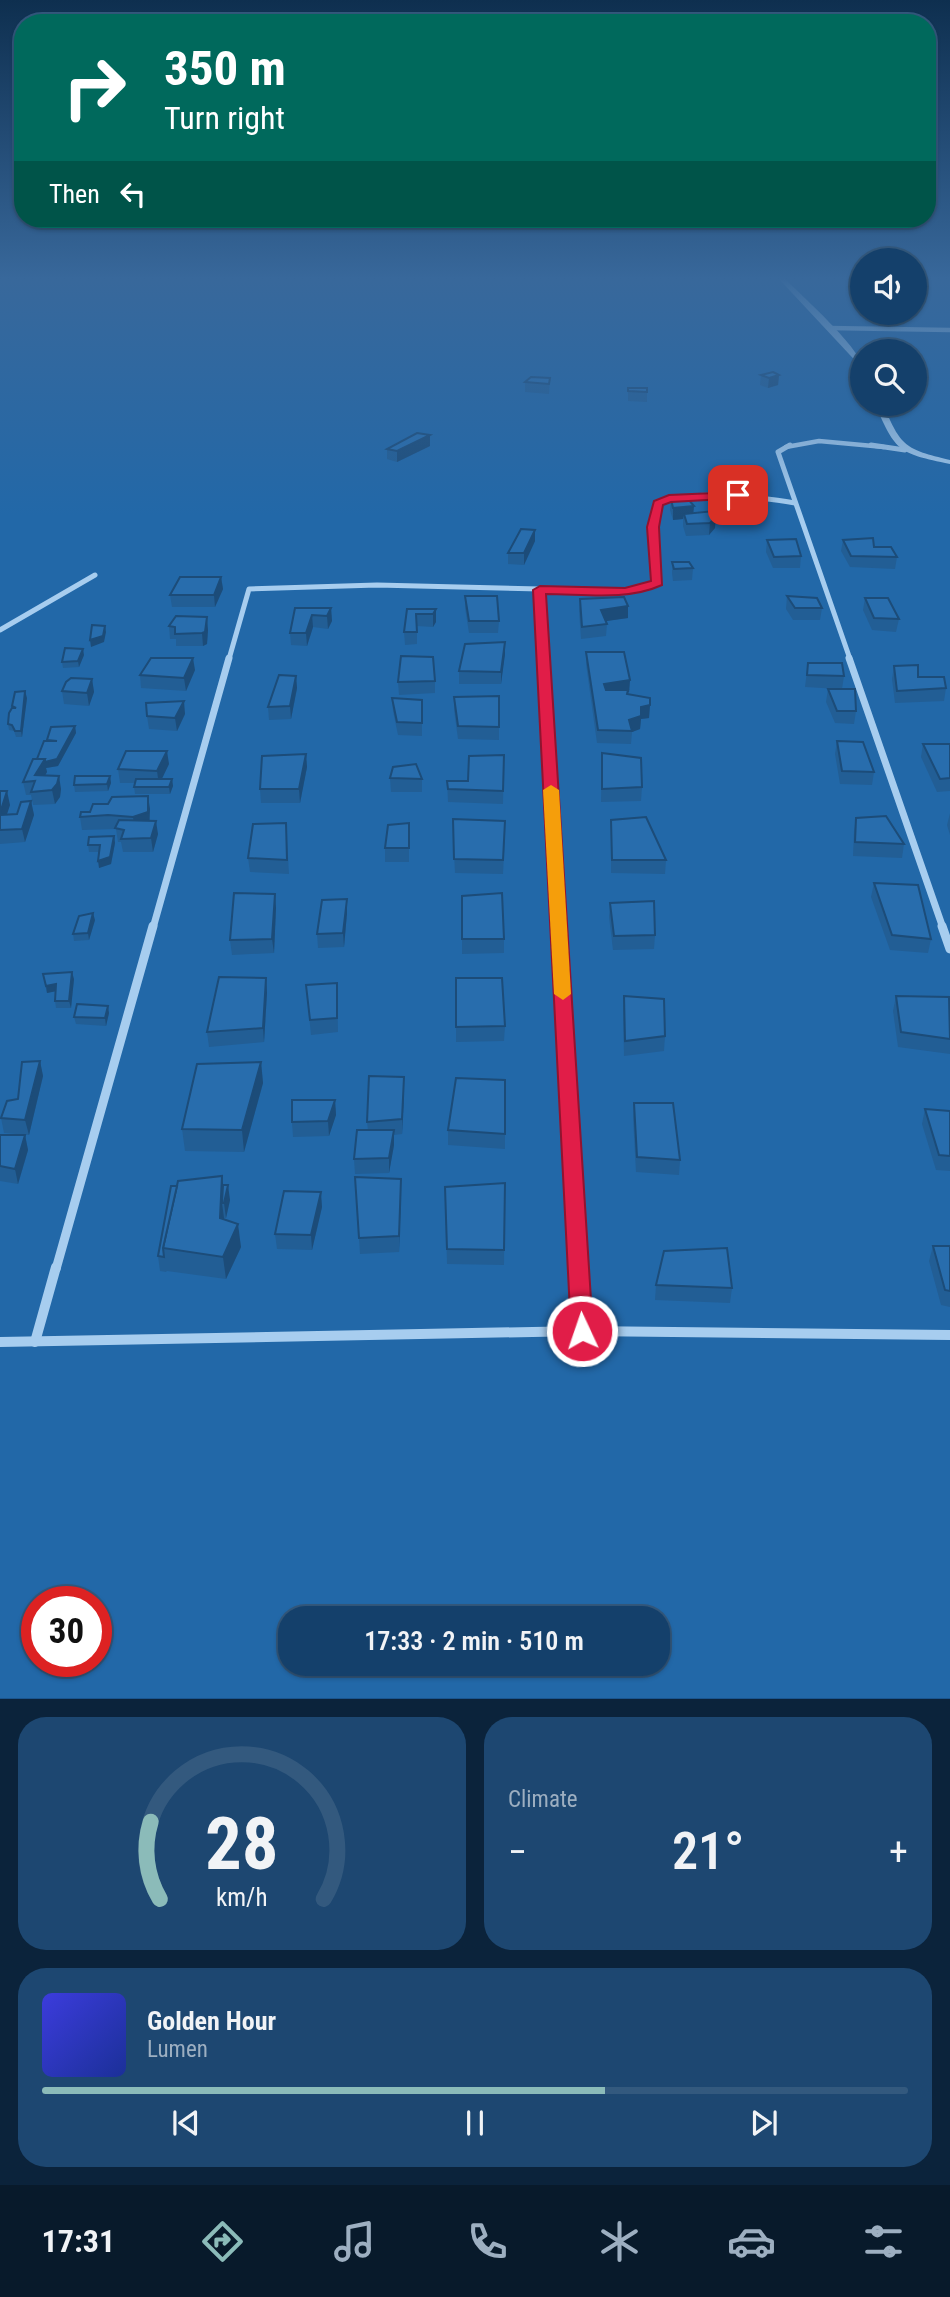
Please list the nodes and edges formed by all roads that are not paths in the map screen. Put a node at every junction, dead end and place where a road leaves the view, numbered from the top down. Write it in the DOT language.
graph roads {
  1 [pos="884,416"];
  2 [pos="905,450"];
  3 [pos="950,462"];
  4 [pos="795,503"];
  5 [pos="95,575"];
  6 [pos="540,590"];
  7 [pos="0,630"];
  8 [pos="950,949"];
  9 [pos="582,1331"];
  10 [pos="950,1335"];
  11 [pos="0,1342"];
  12 [pos="35,1342"];
  1 -- 2 [label="street"];
  2 -- 3 [label="street"];
  2 -- 4 [label="street"];
  4 -- 6 [label="street"];
  4 -- 8 [label="street"];
  5 -- 7 [label="street"];
  6 -- 9 [label="street"];
  6 -- 12 [label="street"];
  9 -- 10 [label="street"];
  9 -- 12 [label="street"];
  11 -- 12 [label="street"];
}
